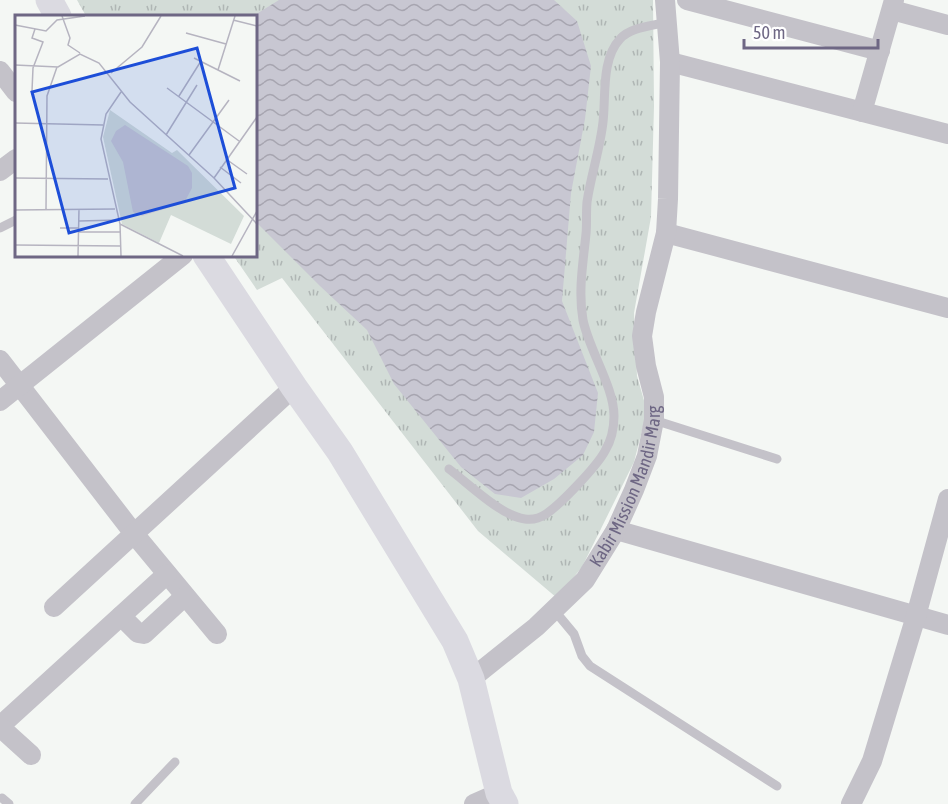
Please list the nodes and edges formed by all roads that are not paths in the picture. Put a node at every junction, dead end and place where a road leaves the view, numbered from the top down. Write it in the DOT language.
graph roads {
  1 [pos="49,0"];
  2 [pos="665,0"];
  3 [pos="687,0"];
  4 [pos="893,5"];
  5 [pos="57,15"];
  6 [pos="667,22"];
  7 [pos="948,25"];
  8 [pos="880,51"];
  9 [pos="670,62"];
  10 [pos="0,71"];
  11 [pos="15,91"];
  12 [pos="862,112"];
  13 [pos="948,134"];
  14 [pos="15,220"];
  15 [pos="0,228"];
  16 [pos="666,233"];
  17 [pos="182,256"];
  18 [pos="207,256"];
  19 [pos="948,308"];
  20 [pos="0,360"];
  21 [pos="19,384"];
  22 [pos="294,387"];
  23 [pos="0,401"];
  24 [pos="654,420"];
  25 [pos="777,459"];
  26 [pos="449,470"];
  27 [pos="948,499"];
  28 [pos="616,530"];
  29 [pos="135,535"];
  30 [pos="167,574"];
  31 [pos="185,596"];
  32 [pos="54,607"];
  33 [pos="554,609"];
  34 [pos="121,616"];
  35 [pos="916,616"];
  36 [pos="948,625"];
  37 [pos="217,633"];
  38 [pos="471,679"];
  39 [pos="0,727"];
  40 [pos="32,755"];
  41 [pos="175,762"];
  42 [pos="777,786"];
  43 [pos="502,798"];
  44 [pos="135,804"];
  45 [pos="474,804"];
  46 [pos="851,804"];
  1 -- 5 [label="street"];
  2 -- 6 [label="street, Kabir Mission Mandir Marg"];
  3 -- 8 [label="street"];
  4 -- 7 [label="street"];
  4 -- 8 [label="street"];
  6 -- 9 [label="street, Kabir Mission Mandir Marg"];
  6 -- 26 [label="lane"];
  8 -- 12 [label="street"];
  9 -- 12 [label="street"];
  9 -- 16 [label="street, Kabir Mission Mandir Marg"];
  10 -- 11 [label="street"];
  12 -- 13 [label="street"];
  14 -- 15 [label="lane"];
  16 -- 19 [label="street"];
  16 -- 24 [label="street, Kabir Mission Mandir Marg"];
  17 -- 21 [label="street"];
  18 -- 22 [label="street"];
  20 -- 21 [label="street"];
  21 -- 23 [label="street"];
  21 -- 29 [label="street"];
  22 -- 29 [label="street"];
  22 -- 38 [label="street"];
  24 -- 25 [label="lane"];
  24 -- 28 [label="street, Kabir Mission Mandir Marg"];
  27 -- 35 [label="street"];
  28 -- 33 [label="street, Kabir Mission Mandir Marg"];
  28 -- 35 [label="street"];
  29 -- 30 [label="street"];
  29 -- 32 [label="street"];
  30 -- 31 [label="street"];
  30 -- 34 [label="street"];
  31 -- 34 [label="street"];
  31 -- 37 [label="street"];
  33 -- 38 [label="street, Kabir Mission Mandir Marg"];
  33 -- 42 [label="lane"];
  34 -- 39 [label="street"];
  35 -- 36 [label="street"];
  35 -- 46 [label="street"];
  38 -- 43 [label="street"];
  39 -- 40 [label="street"];
  41 -- 44 [label="lane"];
  43 -- 45 [label="street"];
}
